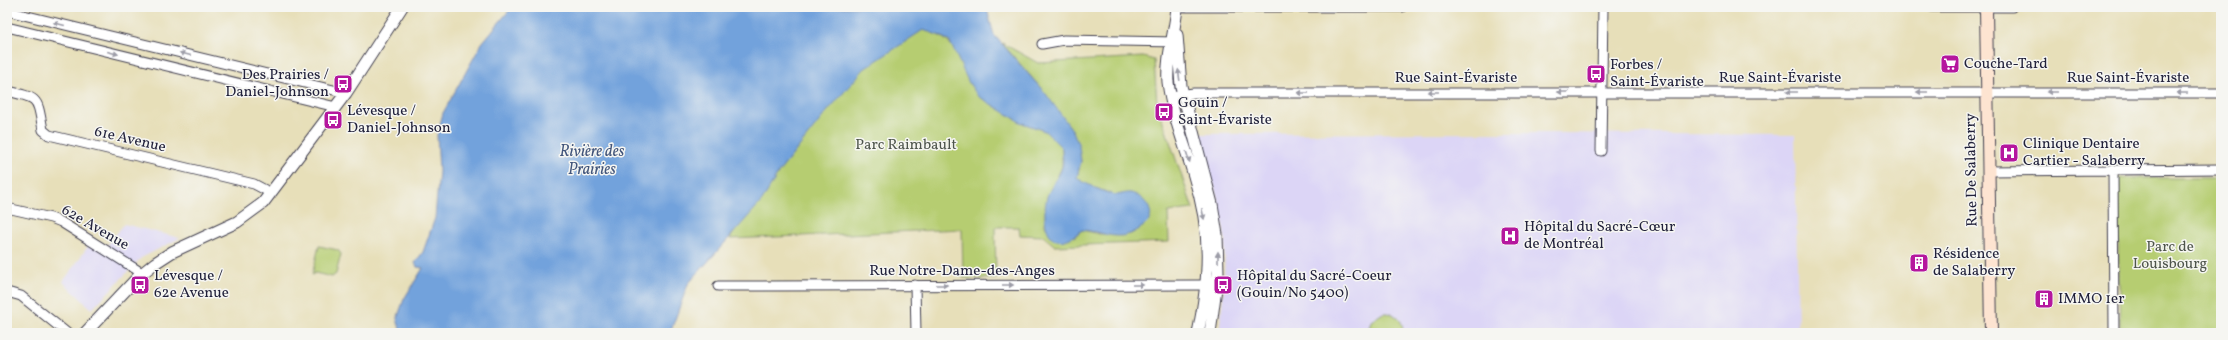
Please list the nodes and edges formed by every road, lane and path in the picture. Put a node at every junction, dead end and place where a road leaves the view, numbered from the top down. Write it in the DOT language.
graph roads {
  1 [pos="400,7"];
  2 [pos="1402,7"];
  3 [pos="1603,7"];
  4 [pos="1932,7"];
  5 [pos="1986,7"];
  6 [pos="2012,7"];
  7 [pos="11,10"];
  8 [pos="1177,11"];
  9 [pos="8,30"];
  10 [pos="101,34"];
  11 [pos="1174,42"];
  12 [pos="1042,44"];
  13 [pos="97,49"];
  14 [pos="205,59"];
  15 [pos="200,74"];
  16 [pos="7,91"];
  17 [pos="1602,92"];
  18 [pos="1987,92"];
  19 [pos="346,93"];
  20 [pos="2221,93"];
  21 [pos="1183,94"];
  22 [pos="1170,96"];
  23 [pos="336,107"];
  24 [pos="1601,152"];
  25 [pos="2113,169"];
  26 [pos="2221,169"];
  27 [pos="1988,171"];
  28 [pos="271,193"];
  29 [pos="7,208"];
  30 [pos="142,273"];
  31 [pos="915,285"];
  32 [pos="1206,285"];
  33 [pos="718,286"];
  34 [pos="7,292"];
  35 [pos="67,333"];
  36 [pos="85,333"];
  37 [pos="916,333"];
  38 [pos="1198,333"];
  39 [pos="1210,333"];
  40 [pos="1991,333"];
  41 [pos="2114,333"];
  1 -- 19 [label="street"];
  2 -- 8 [label="street"];
  3 -- 17 [label="street"];
  4 -- 5 [label="street"];
  5 -- 6 [label="street"];
  5 -- 18 [label="main road, Rue De Salaberry"];
  7 -- 9 [label="street"];
  10 -- 7 [label="street, one-way"];
  8 -- 11 [label="street"];
  9 -- 13 [label="street"];
  10 -- 13 [label="street"];
  14 -- 10 [label="street, one-way"];
  11 -- 12 [label="street"];
  21 -- 11 [label="street, one-way"];
  11 -- 22 [label="street"];
  13 -- 15 [label="street, one-way"];
  14 -- 15 [label="street"];
  14 -- 19 [label="street"];
  15 -- 23 [label="street"];
  16 -- 28 [label="street, 61e Avenue"];
  18 -- 17 [label="street, Rue Saint-Évariste, one-way"];
  17 -- 21 [label="street, Rue Saint-Évariste, one-way"];
  17 -- 24 [label="street"];
  20 -- 18 [label="street, Rue Saint-Évariste, one-way"];
  18 -- 27 [label="main road, Rue De Salaberry"];
  19 -- 23 [label="street"];
  21 -- 22 [label="street, Rue Saint-Évariste"];
  39 -- 21 [label="street, one-way"];
  22 -- 32 [label="street, one-way"];
  23 -- 28 [label="street"];
  25 -- 26 [label="street"];
  25 -- 27 [label="street"];
  25 -- 41 [label="street"];
  27 -- 40 [label="main road, Rue De Salaberry"];
  28 -- 30 [label="street"];
  29 -- 30 [label="street, 62e Avenue"];
  30 -- 36 [label="street"];
  31 -- 32 [label="street, Rue Notre-Dame-des-Anges, one-way"];
  31 -- 33 [label="street, Rue Notre-Dame-des-Anges"];
  31 -- 37 [label="street"];
  32 -- 38 [label="street"];
  34 -- 35 [label="street"];
}
